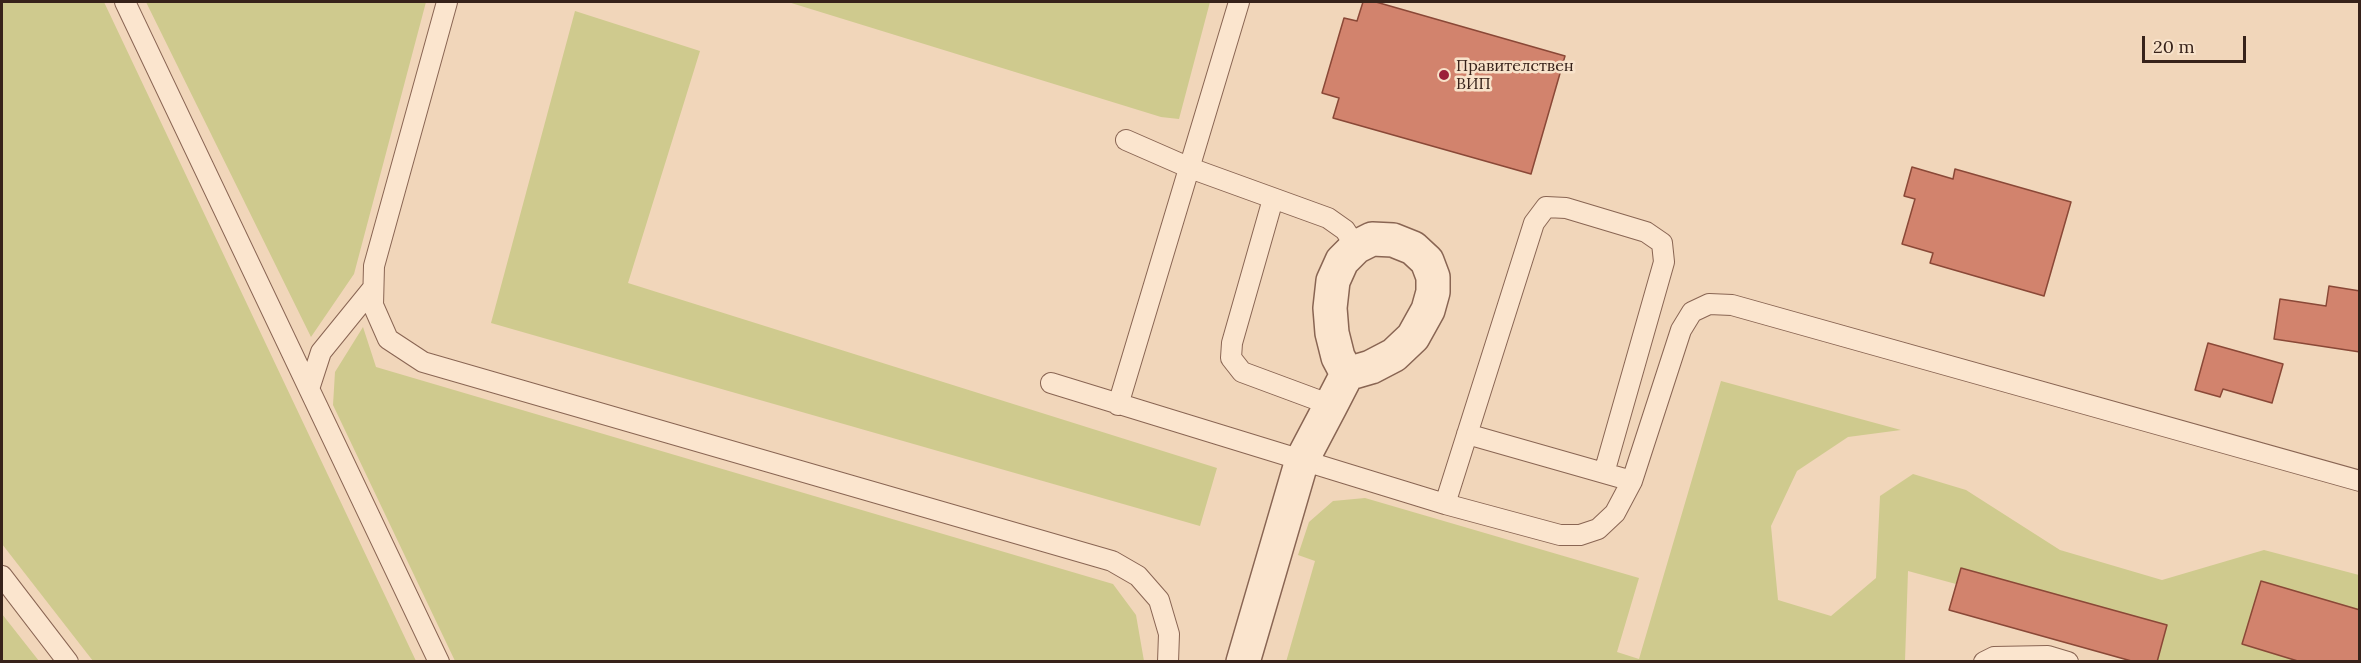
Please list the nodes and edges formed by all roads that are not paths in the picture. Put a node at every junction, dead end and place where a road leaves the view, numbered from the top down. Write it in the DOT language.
graph roads {
  1 [pos="125,2"];
  2 [pos="447,2"];
  3 [pos="1239,2"];
  4 [pos="1126,140"];
  5 [pos="1190,168"];
  6 [pos="1273,199"];
  7 [pos="1356,247"];
  8 [pos="373,288"];
  9 [pos="1347,374"];
  10 [pos="1051,383"];
  11 [pos="309,389"];
  12 [pos="1118,405"];
  13 [pos="1331,405"];
  14 [pos="1467,434"];
  15 [pos="1302,460"];
  16 [pos="1604,473"];
  17 [pos="1632,481"];
  18 [pos="2360,481"];
  19 [pos="1445,504"];
  20 [pos="2,576"];
  21 [pos="68,662"];
  22 [pos="439,662"];
  23 [pos="1168,662"];
  24 [pos="1243,662"];
  25 [pos="1984,662"];
  26 [pos="2068,662"];
  1 -- 11 [label="lane"];
  2 -- 8 [label="lane"];
  3 -- 5 [label="lane"];
  4 -- 5 [label="lane"];
  5 -- 6 [label="lane"];
  5 -- 12 [label="lane"];
  6 -- 7 [label="lane"];
  6 -- 13 [label="lane"];
  7 -- 9 [label="street"];
  7 -- 9 [label="street"];
  8 -- 11 [label="lane"];
  8 -- 23 [label="lane"];
  9 -- 13 [label="street"];
  10 -- 12 [label="lane"];
  11 -- 22 [label="lane"];
  12 -- 15 [label="lane"];
  13 -- 15 [label="street"];
  14 -- 16 [label="lane"];
  14 -- 16 [label="lane"];
  14 -- 19 [label="lane"];
  15 -- 19 [label="lane"];
  15 -- 24 [label="street"];
  16 -- 17 [label="lane"];
  17 -- 18 [label="lane"];
  17 -- 19 [label="lane"];
  20 -- 21 [label="lane"];
  25 -- 26 [label="lane"];
}
